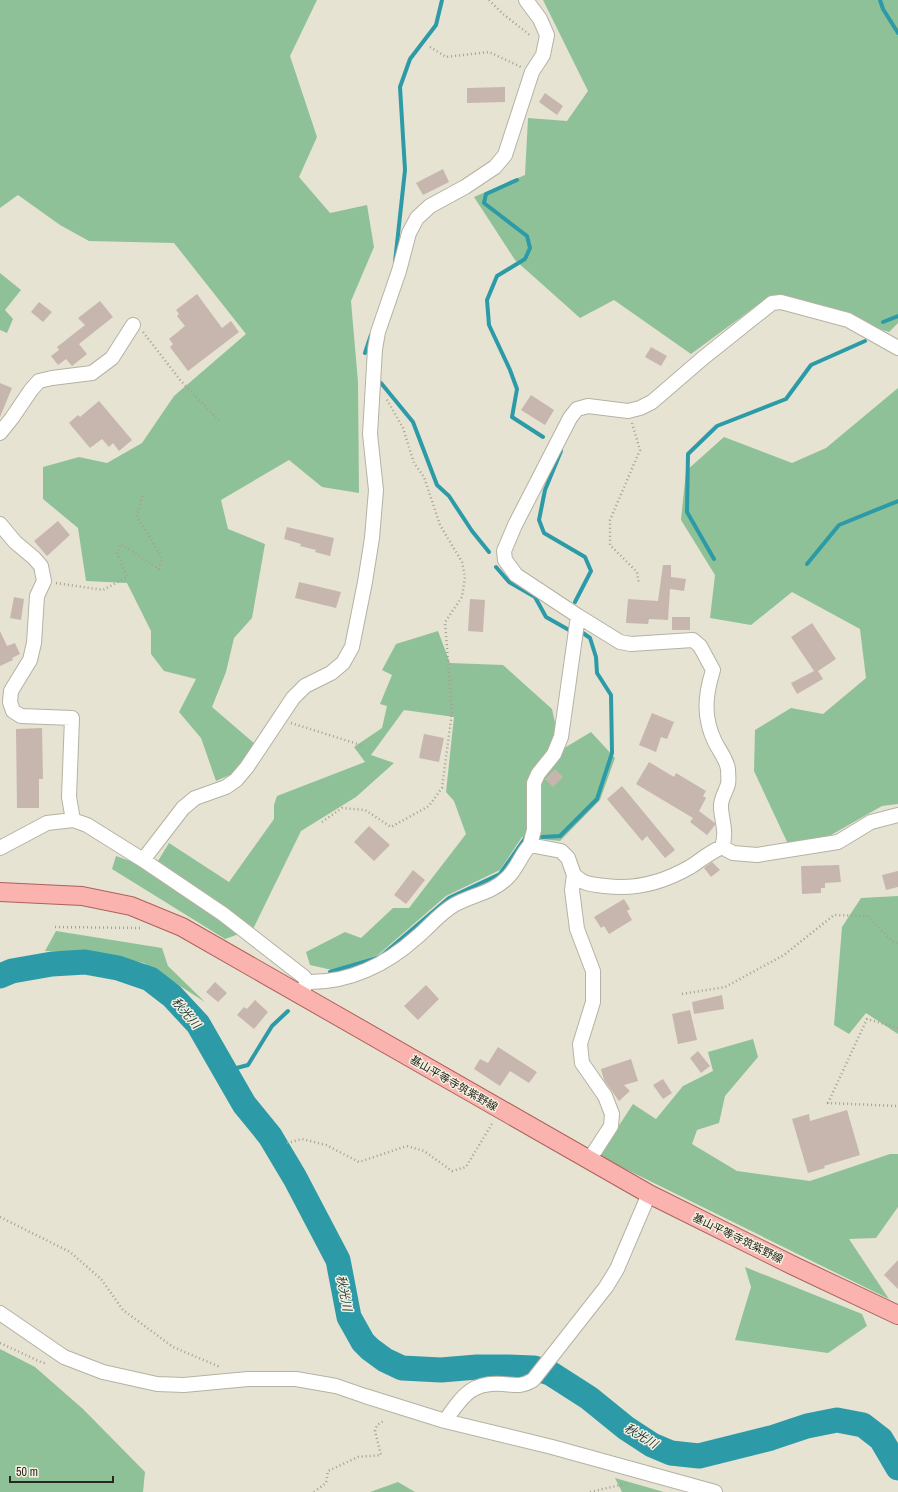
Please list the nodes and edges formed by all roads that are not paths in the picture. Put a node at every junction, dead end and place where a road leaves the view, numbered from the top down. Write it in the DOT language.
graph roads {
  1 [pos="526,0"];
  2 [pos="132,325"];
  3 [pos="898,348"];
  4 [pos="0,433"];
  5 [pos="0,524"];
  6 [pos="578,616"];
  7 [pos="898,816"];
  8 [pos="73,820"];
  9 [pos="530,845"];
  10 [pos="722,847"];
  11 [pos="0,848"];
  12 [pos="143,860"];
  13 [pos="574,875"];
  14 [pos="0,892"];
  15 [pos="303,988"];
  16 [pos="589,1160"];
  17 [pos="649,1194"];
  18 [pos="0,1313"];
  19 [pos="898,1315"];
  20 [pos="445,1421"];
  21 [pos="715,1492"];
  1 -- 12 [label="street"];
  2 -- 4 [label="street"];
  3 -- 6 [label="street"];
  5 -- 8 [label="street"];
  6 -- 9 [label="street"];
  6 -- 10 [label="street"];
  7 -- 10 [label="street"];
  8 -- 11 [label="street"];
  8 -- 12 [label="street"];
  9 -- 13 [label="street"];
  9 -- 15 [label="street"];
  10 -- 13 [label="street"];
  12 -- 15 [label="street"];
  13 -- 16 [label="street"];
  14 -- 15 [label="main road, 基山平等寺筑紫野線"];
  15 -- 16 [label="main road, 基山平等寺筑紫野線"];
  16 -- 17 [label="main road, 基山平等寺筑紫野線"];
  17 -- 19 [label="main road, 基山平等寺筑紫野線"];
  17 -- 20 [label="street"];
  18 -- 20 [label="street"];
  20 -- 21 [label="street"];
}
